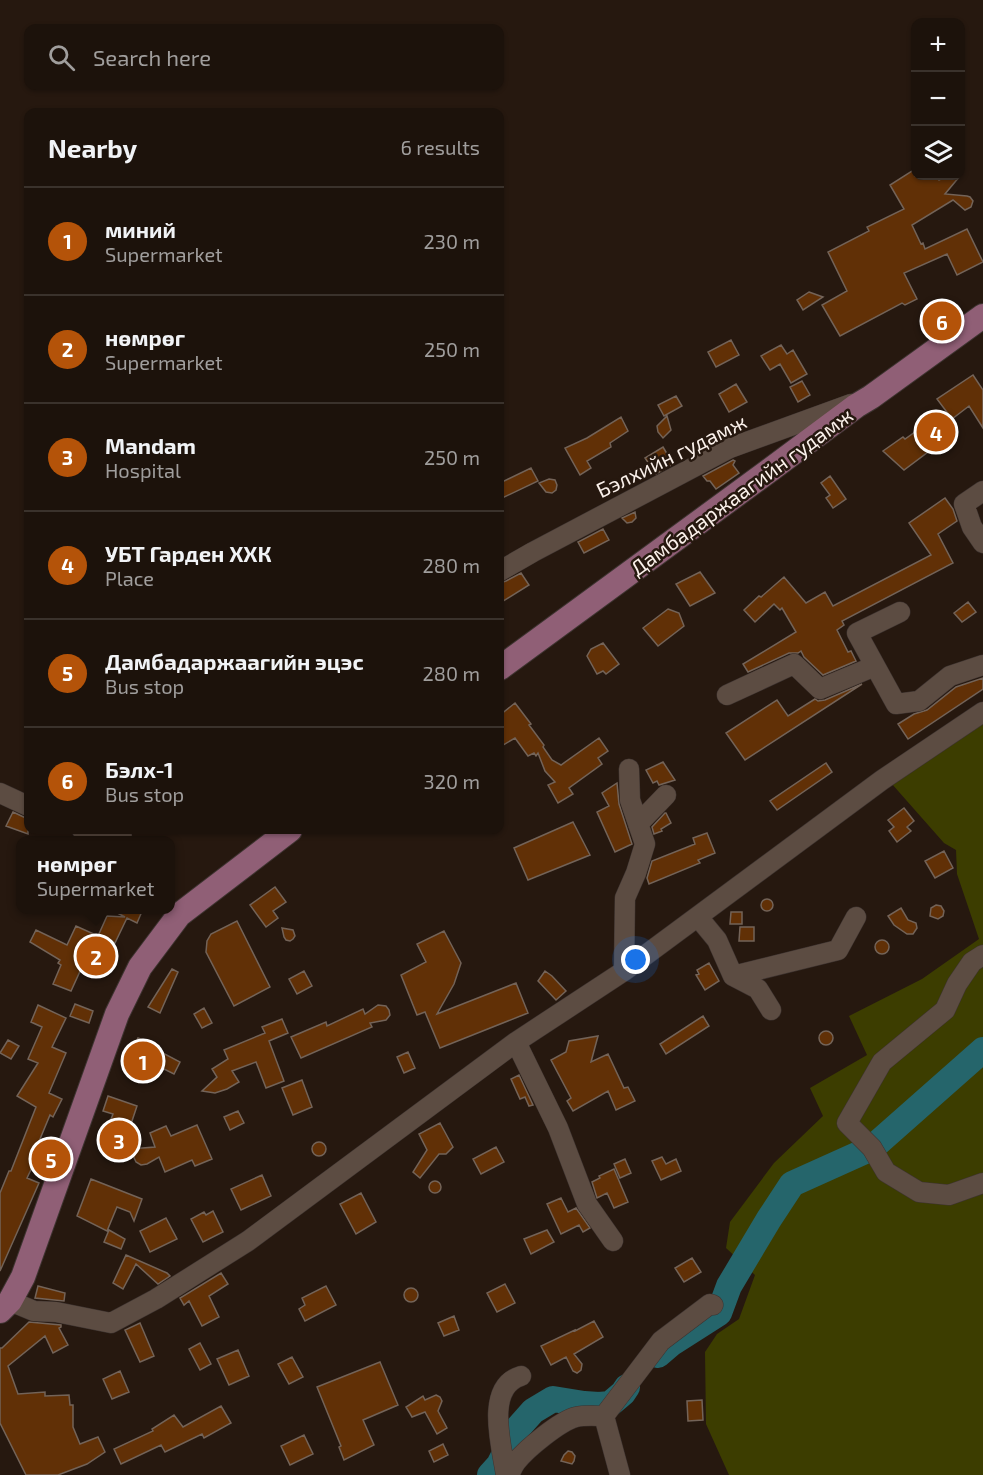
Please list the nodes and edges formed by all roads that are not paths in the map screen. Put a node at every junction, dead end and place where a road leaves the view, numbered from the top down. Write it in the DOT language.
graph roads {
  1 [pos="983,316"];
  2 [pos="871,396"];
  3 [pos="983,490"];
  4 [pos="983,543"];
  5 [pos="504,569"];
  6 [pos="900,612"];
  7 [pos="504,665"];
  8 [pos="983,665"];
  9 [pos="875,666"];
  10 [pos="727,695"];
  11 [pos="983,711"];
  12 [pos="629,769"];
  13 [pos="0,793"];
  14 [pos="666,795"];
  15 [pos="24,804"];
  16 [pos="638,824"];
  17 [pos="284,834"];
  18 [pos="175,911"];
  19 [pos="172,914"];
  20 [pos="698,917"];
  21 [pos="856,917"];
  22 [pos="983,955"];
  23 [pos="624,971"];
  24 [pos="733,976"];
  25 [pos="771,1010"];
  26 [pos="516,1042"];
  27 [pos="983,1183"];
  28 [pos="613,1241"];
  29 [pos="713,1305"];
  30 [pos="5,1306"];
  31 [pos="521,1376"];
  32 [pos="604,1416"];
  33 [pos="507,1473"];
  34 [pos="620,1475"];
  1 -- 2 [label="main road, Дамбадаржаагийн гудамж"];
  2 -- 5 [label="street, Бэлхийн гудамж"];
  2 -- 7 [label="main road, Дамбадаржаагийн гудамж"];
  3 -- 4 [label="street"];
  6 -- 9 [label="street"];
  8 -- 9 [label="street"];
  9 -- 10 [label="street"];
  11 -- 20 [label="street"];
  12 -- 16 [label="street"];
  13 -- 15 [label="street"];
  14 -- 16 [label="street"];
  16 -- 23 [label="street"];
  17 -- 18 [label="main road"];
  19 -- 30 [label="main road"];
  20 -- 23 [label="street"];
  20 -- 24 [label="street"];
  21 -- 24 [label="street"];
  22 -- 27 [label="street"];
  23 -- 26 [label="street"];
  24 -- 25 [label="street"];
  26 -- 28 [label="street"];
  26 -- 30 [label="street"];
  29 -- 32 [label="street"];
  31 -- 33 [label="street"];
  32 -- 33 [label="street"];
  32 -- 34 [label="street"];
}
